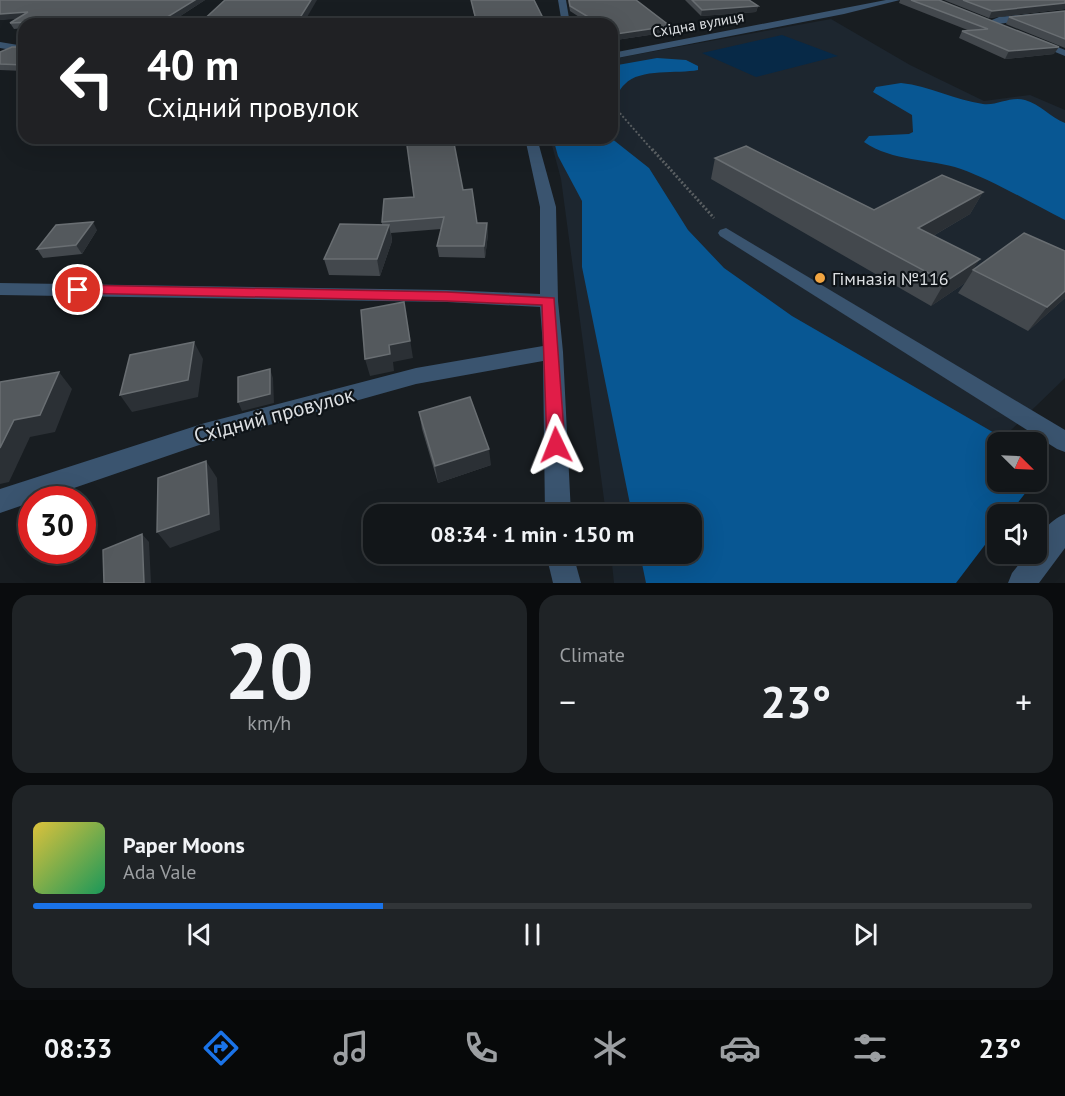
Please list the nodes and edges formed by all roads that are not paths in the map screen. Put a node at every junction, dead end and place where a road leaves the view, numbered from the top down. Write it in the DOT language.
graph roads {
  1 [pos="562,0"];
  2 [pos="896,0"];
  3 [pos="1065,13"];
  4 [pos="565,18"];
  5 [pos="980,18"];
  6 [pos="991,22"];
  7 [pos="1012,31"];
  8 [pos="1023,35"];
  9 [pos="0,46"];
  10 [pos="18,48"];
  11 [pos="1065,53"];
  12 [pos="618,55"];
  13 [pos="532,144"];
  14 [pos="726,232"];
  15 [pos="0,289"];
  16 [pos="549,301"];
  17 [pos="554,352"];
  18 [pos="1065,442"];
  19 [pos="0,501"];
  20 [pos="558,504"];
  21 [pos="1065,526"];
  22 [pos="562,564"];
  23 [pos="567,583"];
  24 [pos="1022,583"];
  1 -- 4 [label="street"];
  2 -- 12 [label="street, Східна вулиця"];
  3 -- 6 [label="street"];
  5 -- 6 [label="street"];
  6 -- 7 [label="street"];
  8 -- 11 [label="street"];
  9 -- 10 [label="street"];
  13 -- 16 [label="street"];
  14 -- 18 [label="street"];
  15 -- 16 [label="street"];
  16 -- 17 [label="street"];
  17 -- 19 [label="street, Східний провулок"];
  17 -- 20 [label="street"];
  21 -- 24 [label="street"];
  22 -- 23 [label="street"];
}
